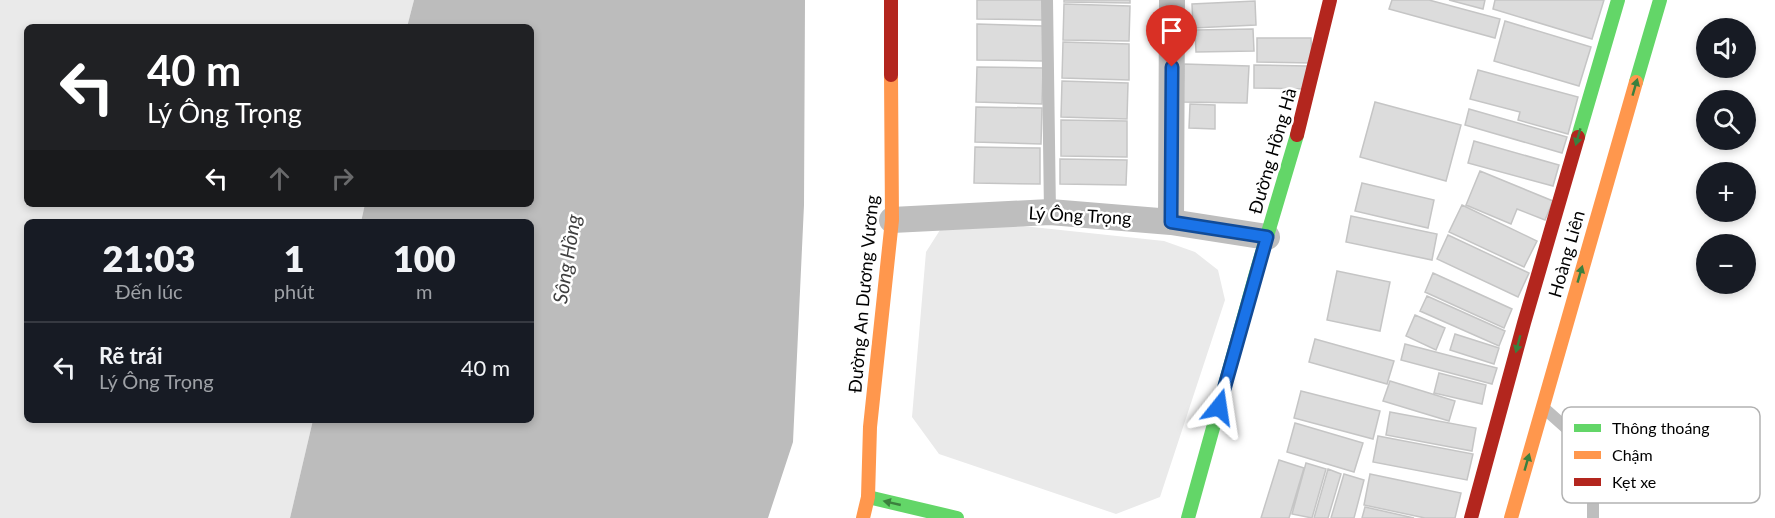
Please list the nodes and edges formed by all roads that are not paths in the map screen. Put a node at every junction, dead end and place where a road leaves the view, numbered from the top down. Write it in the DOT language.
graph roads {
  1 [pos="891,0"];
  2 [pos="1047,0"];
  3 [pos="1172,0"];
  4 [pos="1330,0"];
  5 [pos="1618,0"];
  6 [pos="1660,0"];
  7 [pos="1050,212"];
  8 [pos="892,220"];
  9 [pos="1171,222"];
  10 [pos="1267,237"];
  11 [pos="1543,407"];
  12 [pos="1562,424"];
  13 [pos="868,497"];
  14 [pos="863,518"];
  15 [pos="957,518"];
  16 [pos="1188,518"];
  17 [pos="1471,518"];
  18 [pos="1511,518"];
  1 -- 8 [label="street, Đường An Dương Vương"];
  2 -- 7 [label="lane"];
  3 -- 9 [label="street"];
  4 -- 10 [label="street, Đường Hồng Hà"];
  5 -- 17 [label="street, Hoàng Liên, one-way"];
  11 -- 6 [label="street, Hoàng Liên, one-way"];
  7 -- 8 [label="street, Lý Ông Trọng"];
  7 -- 9 [label="street, Lý Ông Trọng"];
  8 -- 13 [label="street, Đường An Dương Vương"];
  9 -- 10 [label="street, Lý Ông Trọng"];
  10 -- 16 [label="street, Đường Hồng Hà"];
  11 -- 12 [label="lane"];
  18 -- 11 [label="street, Hoàng Liên, one-way"];
  13 -- 14 [label="street, Đường An Dương Vương"];
  15 -- 13 [label="street, one-way"];
}
